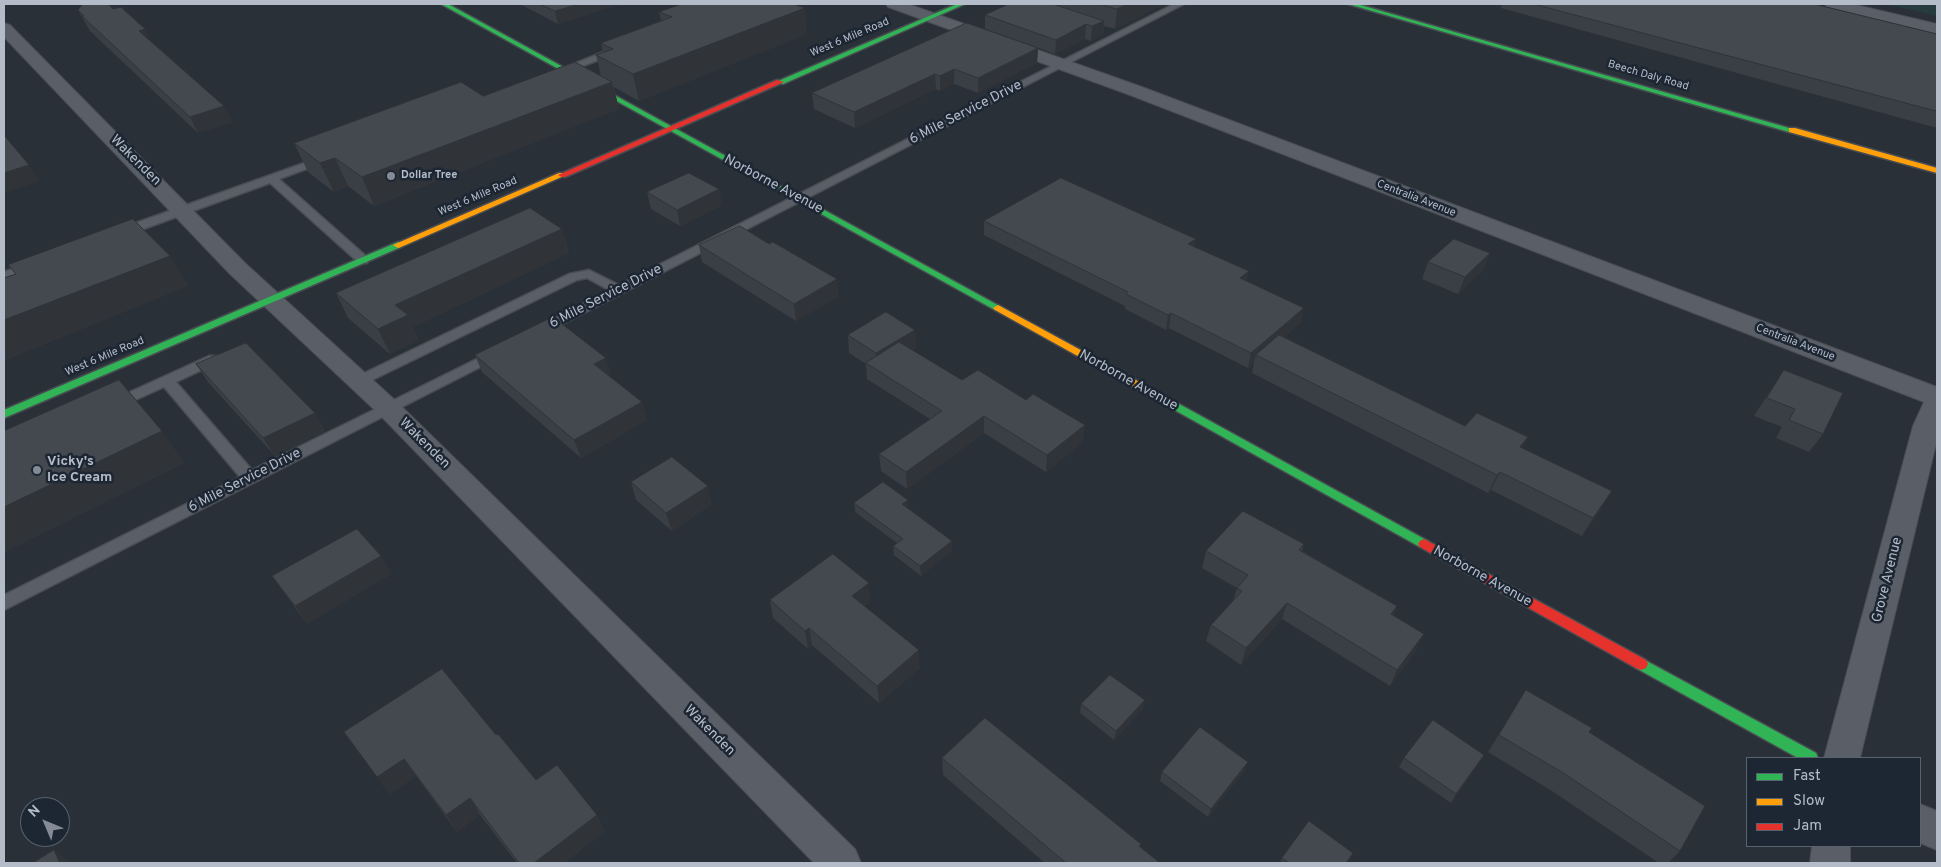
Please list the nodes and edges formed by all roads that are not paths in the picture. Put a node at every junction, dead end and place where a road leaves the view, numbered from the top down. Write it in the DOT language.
graph roads {
  1 [pos="444,4"];
  2 [pos="894,4"];
  3 [pos="962,4"];
  4 [pos="1180,4"];
  5 [pos="1352,4"];
  6 [pos="1833,4"];
  7 [pos="930,17"];
  8 [pos="4,28"];
  9 [pos="1937,28"];
  10 [pos="621,48"];
  11 [pos="1062,64"];
  12 [pos="565,69"];
  13 [pos="549,75"];
  14 [pos="671,128"];
  15 [pos="334,155"];
  16 [pos="1937,172"];
  17 [pos="271,178"];
  18 [pos="800,198"];
  19 [pos="182,210"];
  20 [pos="111,236"];
  21 [pos="48,259"];
  22 [pos="363,260"];
  23 [pos="4,276"];
  24 [pos="619,290"];
  25 [pos="271,299"];
  26 [pos="531,335"];
  27 [pos="505,349"];
  28 [pos="225,354"];
  29 [pos="83,380"];
  30 [pos="166,380"];
  31 [pos="359,381"];
  32 [pos="1937,397"];
  33 [pos="1937,403"];
  34 [pos="388,408"];
  35 [pos="4,414"];
  36 [pos="250,478"];
  37 [pos="4,603"];
  38 [pos="1809,757"];
  39 [pos="1842,757"];
  40 [pos="1921,823"];
  41 [pos="1937,832"];
  42 [pos="1831,847"];
  43 [pos="841,863"];
  44 [pos="1830,863"];
  1 -- 12 [label="main road, Norborne Avenue"];
  2 -- 7 [label="street, Centralia Avenue"];
  3 -- 7 [label="main road, West 6 Mile Road"];
  4 -- 11 [label="lane, 6 Mile Service Drive"];
  5 -- 16 [label="main road, Beech Daly Road"];
  6 -- 9 [label="street"];
  7 -- 11 [label="street, Centralia Avenue"];
  7 -- 14 [label="main road, West 6 Mile Road"];
  8 -- 19 [label="street, Wakenden"];
  10 -- 12 [label="lane"];
  11 -- 18 [label="lane, 6 Mile Service Drive"];
  11 -- 32 [label="street, Centralia Avenue"];
  12 -- 13 [label="lane"];
  12 -- 14 [label="main road, Norborne Avenue"];
  14 -- 18 [label="main road, Norborne Avenue"];
  14 -- 22 [label="main road, West 6 Mile Road"];
  15 -- 17 [label="lane"];
  17 -- 19 [label="lane"];
  17 -- 22 [label="lane"];
  18 -- 24 [label="lane, 6 Mile Service Drive"];
  18 -- 38 [label="main road, Norborne Avenue"];
  19 -- 20 [label="lane"];
  19 -- 25 [label="street, Wakenden"];
  21 -- 23 [label="lane"];
  22 -- 25 [label="main road, West 6 Mile Road"];
  24 -- 26 [label="lane, 6 Mile Service Drive"];
  24 -- 31 [label="lane"];
  25 -- 29 [label="main road, West 6 Mile Road"];
  25 -- 31 [label="street, Wakenden"];
  27 -- 34 [label="lane, 6 Mile Service Drive"];
  28 -- 30 [label="lane"];
  29 -- 30 [label="lane"];
  29 -- 35 [label="main road, West 6 Mile Road"];
  30 -- 36 [label="lane"];
  31 -- 34 [label="street, Wakenden"];
  33 -- 39 [label="street, Grove Avenue"];
  34 -- 36 [label="lane, 6 Mile Service Drive"];
  34 -- 43 [label="street, Wakenden"];
  36 -- 37 [label="lane, 6 Mile Service Drive"];
  40 -- 41 [label="street"];
  42 -- 44 [label="street"];
}
